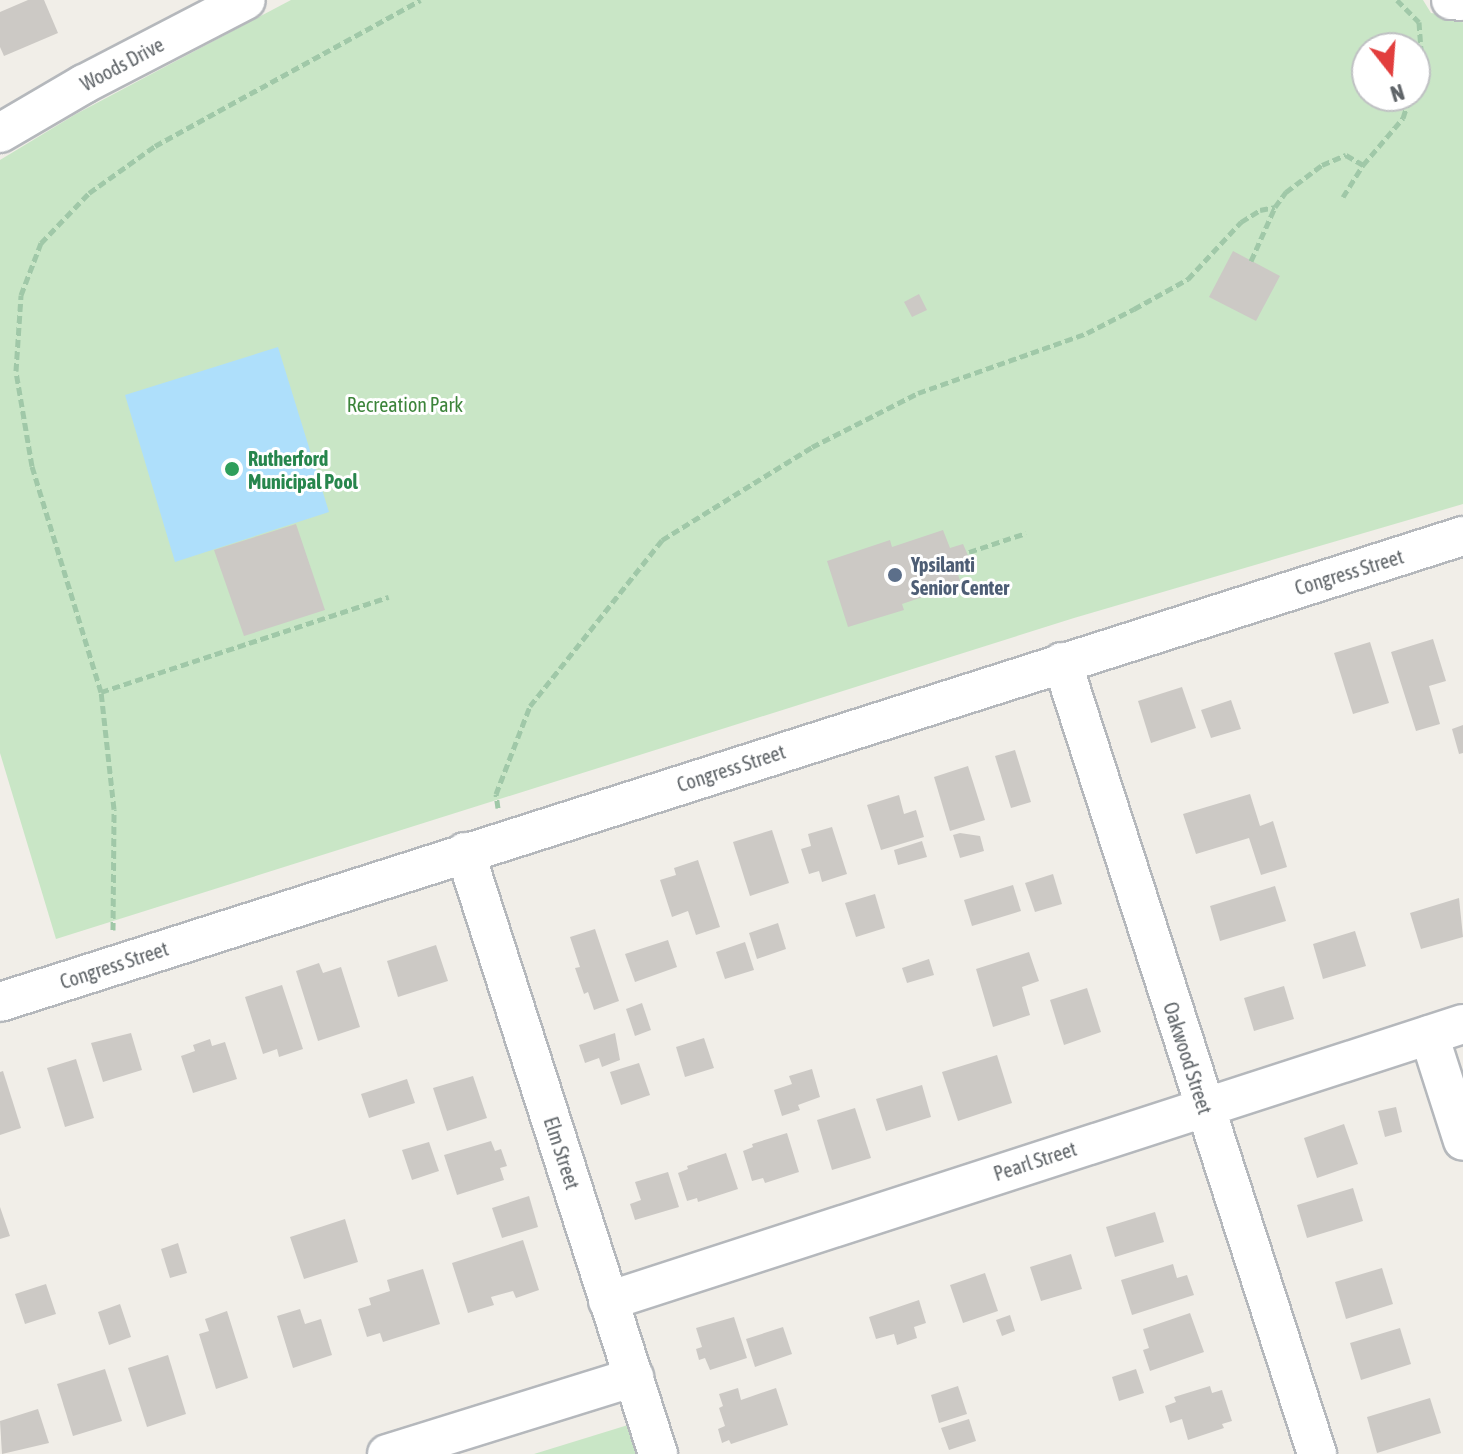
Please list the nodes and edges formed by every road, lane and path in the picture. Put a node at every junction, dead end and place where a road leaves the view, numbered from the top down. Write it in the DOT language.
graph roads {
  1 [pos="246,0"];
  2 [pos="421,0"];
  3 [pos="1397,0"];
  4 [pos="1408,0"];
  5 [pos="1451,0"];
  6 [pos="1463,1"];
  7 [pos="1402,6"];
  8 [pos="1420,32"];
  9 [pos="1405,112"];
  10 [pos="0,133"];
  11 [pos="1363,165"];
  12 [pos="1343,197"];
  13 [pos="1275,207"];
  14 [pos="1251,261"];
  15 [pos="1026,533"];
  16 [pos="1463,536"];
  17 [pos="969,552"];
  18 [pos="389,597"];
  19 [pos="1062,662"];
  20 [pos="101,692"];
  21 [pos="498,808"];
  22 [pos="465,852"];
  23 [pos="113,930"];
  24 [pos="0,1002"];
  25 [pos="1446,1029"];
  26 [pos="1204,1106"];
  27 [pos="1463,1141"];
  28 [pos="608,1301"];
  29 [pos="634,1377"];
  30 [pos="387,1454"];
  31 [pos="658,1454"];
  32 [pos="1317,1454"];
  1 -- 10 [label="street, Woods Drive"];
  2 -- 20 [label="path"];
  3 -- 7 [label="path"];
  4 -- 7 [label="path"];
  5 -- 6 [label="street"];
  7 -- 8 [label="path"];
  9 -- 11 [label="path"];
  11 -- 12 [label="path"];
  11 -- 13 [label="path"];
  13 -- 14 [label="path"];
  13 -- 21 [label="path"];
  15 -- 17 [label="path"];
  16 -- 19 [label="street, Congress Street"];
  18 -- 20 [label="path"];
  19 -- 22 [label="street, Congress Street"];
  19 -- 26 [label="street, Oakwood Street"];
  20 -- 23 [label="path"];
  22 -- 24 [label="street, Congress Street"];
  22 -- 28 [label="street, Elm Street"];
  25 -- 26 [label="street, Pearl Street"];
  25 -- 27 [label="street"];
  26 -- 28 [label="street, Pearl Street"];
  26 -- 32 [label="street, Oakwood Street"];
  28 -- 29 [label="street, Elm Street"];
  29 -- 30 [label="street"];
  29 -- 31 [label="street, Elm Street"];
}
